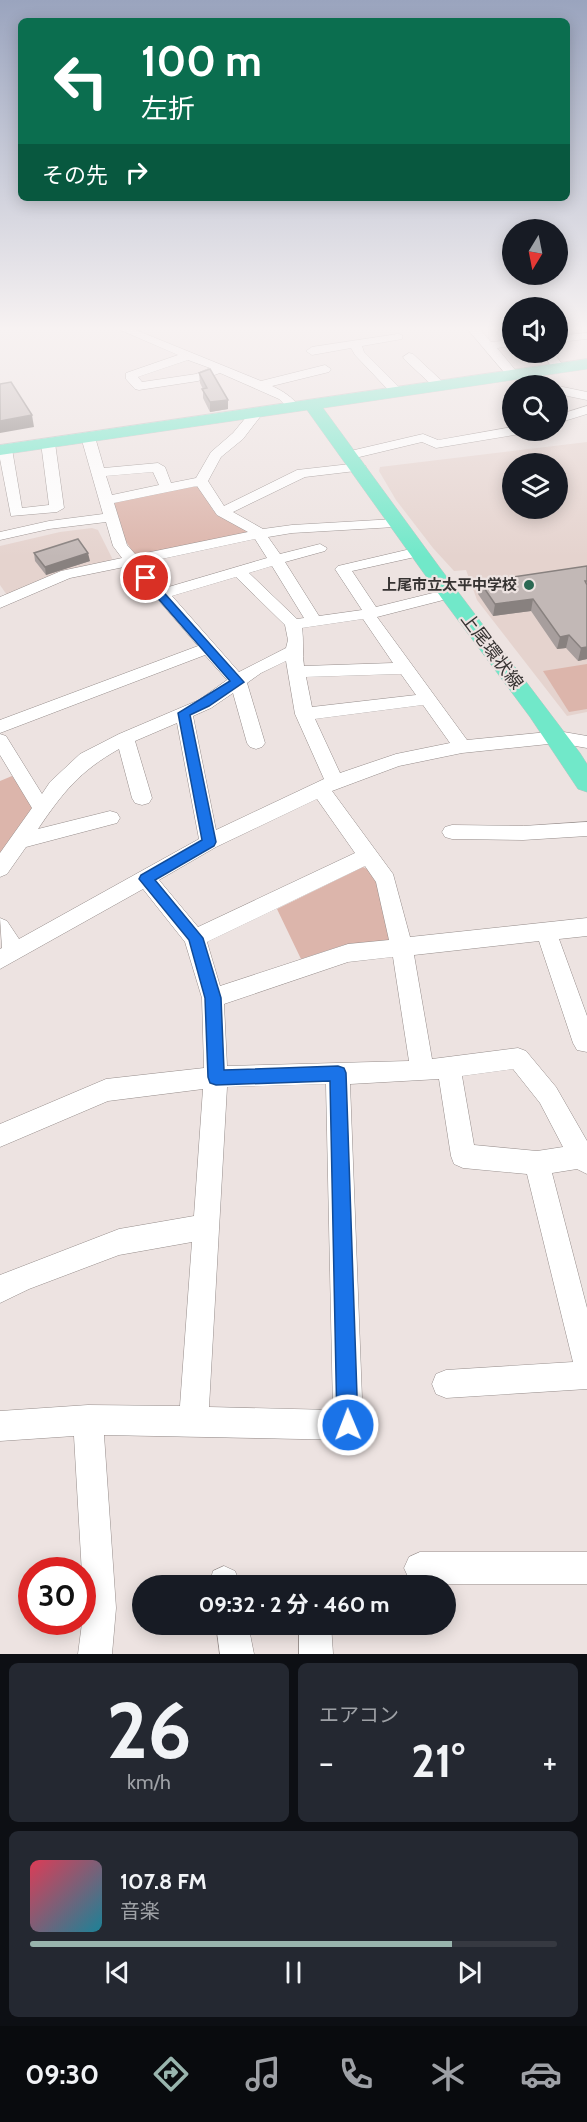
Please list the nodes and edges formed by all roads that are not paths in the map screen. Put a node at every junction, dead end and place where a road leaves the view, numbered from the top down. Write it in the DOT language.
graph roads {
  1 [pos="297,403"];
  2 [pos="322,403"];
  3 [pos="303,406"];
  4 [pos="587,408"];
  5 [pos="257,413"];
  6 [pos="568,415"];
  7 [pos="502,433"];
  8 [pos="88,437"];
  9 [pos="48,443"];
  10 [pos="2,450"];
  11 [pos="355,461"];
  12 [pos="98,473"];
  13 [pos="289,480"];
  14 [pos="201,481"];
  15 [pos="167,489"];
  16 [pos="300,494"];
  17 [pos="106,501"];
  18 [pos="222,512"];
  19 [pos="111,517"];
  20 [pos="395,523"];
  21 [pos="259,534"];
  22 [pos="0,536"];
  23 [pos="320,548"];
  24 [pos="419,552"];
  25 [pos="276,560"];
  26 [pos="132,562"];
  27 [pos="239,571"];
  28 [pos="159,594"];
  29 [pos="448,594"];
  30 [pos="0,603"];
  31 [pos="370,614"];
  32 [pos="314,621"];
  33 [pos="293,624"];
  34 [pos="208,648"];
  35 [pos="293,651"];
  36 [pos="406,668"];
  37 [pos="297,672"];
  38 [pos="238,682"];
  39 [pos="428,699"];
  40 [pos="184,713"];
  41 [pos="304,714"];
  42 [pos="0,727"];
  43 [pos="558,737"];
  44 [pos="125,738"];
  45 [pos="0,740"];
  46 [pos="587,742"];
  47 [pos="256,743"];
  48 [pos="462,747"];
  49 [pos="587,783"];
  50 [pos="327,785"];
  51 [pos="142,798"];
  52 [pos="42,808"];
  53 [pos="110,818"];
  54 [pos="587,829"];
  55 [pos="452,832"];
  56 [pos="19,841"];
  57 [pos="209,842"];
  58 [pos="367,856"];
  59 [pos="0,869"];
  60 [pos="146,879"];
  61 [pos="0,927"];
  62 [pos="587,927"];
  63 [pos="546,931"];
  64 [pos="195,938"];
  65 [pos="402,948"];
  66 [pos="7,955"];
  67 [pos="213,998"];
  68 [pos="585,1043"];
  69 [pos="449,1066"];
  70 [pos="422,1071"];
  71 [pos="338,1073"];
  72 [pos="216,1077"];
  73 [pos="0,1136"];
  74 [pos="585,1159"];
  75 [pos="537,1163"];
  76 [pos="207,1227"];
  77 [pos="0,1289"];
  78 [pos="587,1363"];
  79 [pos="587,1376"];
  80 [pos="446,1384"];
  81 [pos="88,1420"];
  82 [pos="194,1421"];
  83 [pos="0,1426"];
  84 [pos="420,1568"];
  85 [pos="587,1568"];
  86 [pos="234,1635"];
  87 [pos="315,1635"];
  88 [pos="95,1654"];
  89 [pos="237,1654"];
  90 [pos="316,1654"];
  1 -- 3 [label="street"];
  2 -- 3 [label="main road"];
  3 -- 5 [label="main road"];
  3 -- 11 [label="main road, 上尾環状線"];
  4 -- 6 [label="street"];
  5 -- 8 [label="main road"];
  5 -- 14 [label="street"];
  7 -- 11 [label="street"];
  8 -- 9 [label="main road"];
  8 -- 12 [label="street"];
  9 -- 10 [label="main road"];
  9 -- 10 [label="street"];
  11 -- 13 [label="street"];
  11 -- 20 [label="main road, 上尾環状線"];
  12 -- 15 [label="street"];
  12 -- 17 [label="street"];
  13 -- 16 [label="street"];
  13 -- 18 [label="street"];
  14 -- 15 [label="street"];
  14 -- 18 [label="street"];
  15 -- 17 [label="street"];
  17 -- 19 [label="street"];
  18 -- 21 [label="street"];
  19 -- 22 [label="street"];
  19 -- 26 [label="street"];
  20 -- 21 [label="street"];
  20 -- 24 [label="main road, 上尾環状線"];
  21 -- 25 [label="street"];
  21 -- 26 [label="street"];
  23 -- 25 [label="street"];
  24 -- 29 [label="main road, 上尾環状線"];
  24 -- 31 [label="street"];
  25 -- 27 [label="street"];
  25 -- 32 [label="street"];
  26 -- 28 [label="street"];
  26 -- 30 [label="street"];
  27 -- 28 [label="street"];
  27 -- 33 [label="street"];
  28 -- 34 [label="street"];
  29 -- 31 [label="street"];
  29 -- 43 [label="main road, 上尾環状線"];
  31 -- 32 [label="street"];
  31 -- 36 [label="street"];
  32 -- 33 [label="street"];
  33 -- 35 [label="street"];
  34 -- 38 [label="street"];
  34 -- 42 [label="street"];
  35 -- 37 [label="street"];
  35 -- 38 [label="street"];
  36 -- 37 [label="street"];
  36 -- 39 [label="street"];
  37 -- 41 [label="street"];
  38 -- 40 [label="street"];
  38 -- 47 [label="street"];
  39 -- 41 [label="street"];
  39 -- 48 [label="street"];
  40 -- 44 [label="street"];
  40 -- 57 [label="street"];
  41 -- 50 [label="street"];
  43 -- 46 [label="street"];
  43 -- 48 [label="street"];
  43 -- 49 [label="main road, 上尾環状線"];
  44 -- 51 [label="street"];
  44 -- 52 [label="street"];
  45 -- 52 [label="street"];
  48 -- 50 [label="street"];
  50 -- 57 [label="street"];
  50 -- 58 [label="street"];
  52 -- 56 [label="street"];
  53 -- 56 [label="street"];
  54 -- 55 [label="street"];
  56 -- 59 [label="street"];
  57 -- 60 [label="street"];
  58 -- 64 [label="street"];
  58 -- 65 [label="street"];
  60 -- 64 [label="street"];
  60 -- 66 [label="street"];
  61 -- 66 [label="street"];
  62 -- 63 [label="street"];
  63 -- 65 [label="street"];
  63 -- 68 [label="street"];
  64 -- 67 [label="street"];
  65 -- 67 [label="street"];
  65 -- 70 [label="street"];
  67 -- 72 [label="street"];
  69 -- 70 [label="street"];
  69 -- 74 [label="street"];
  69 -- 75 [label="street"];
  70 -- 71 [label="street"];
  71 -- 72 [label="street"];
  71 -- 82 [label="street"];
  72 -- 73 [label="street"];
  72 -- 76 [label="street"];
  74 -- 75 [label="street"];
  75 -- 78 [label="street"];
  76 -- 77 [label="street"];
  76 -- 82 [label="street"];
  79 -- 80 [label="street"];
  81 -- 82 [label="street"];
  81 -- 83 [label="street"];
  81 -- 88 [label="street"];
  84 -- 85 [label="street"];
  86 -- 89 [label="street"];
  87 -- 90 [label="street"];
}
